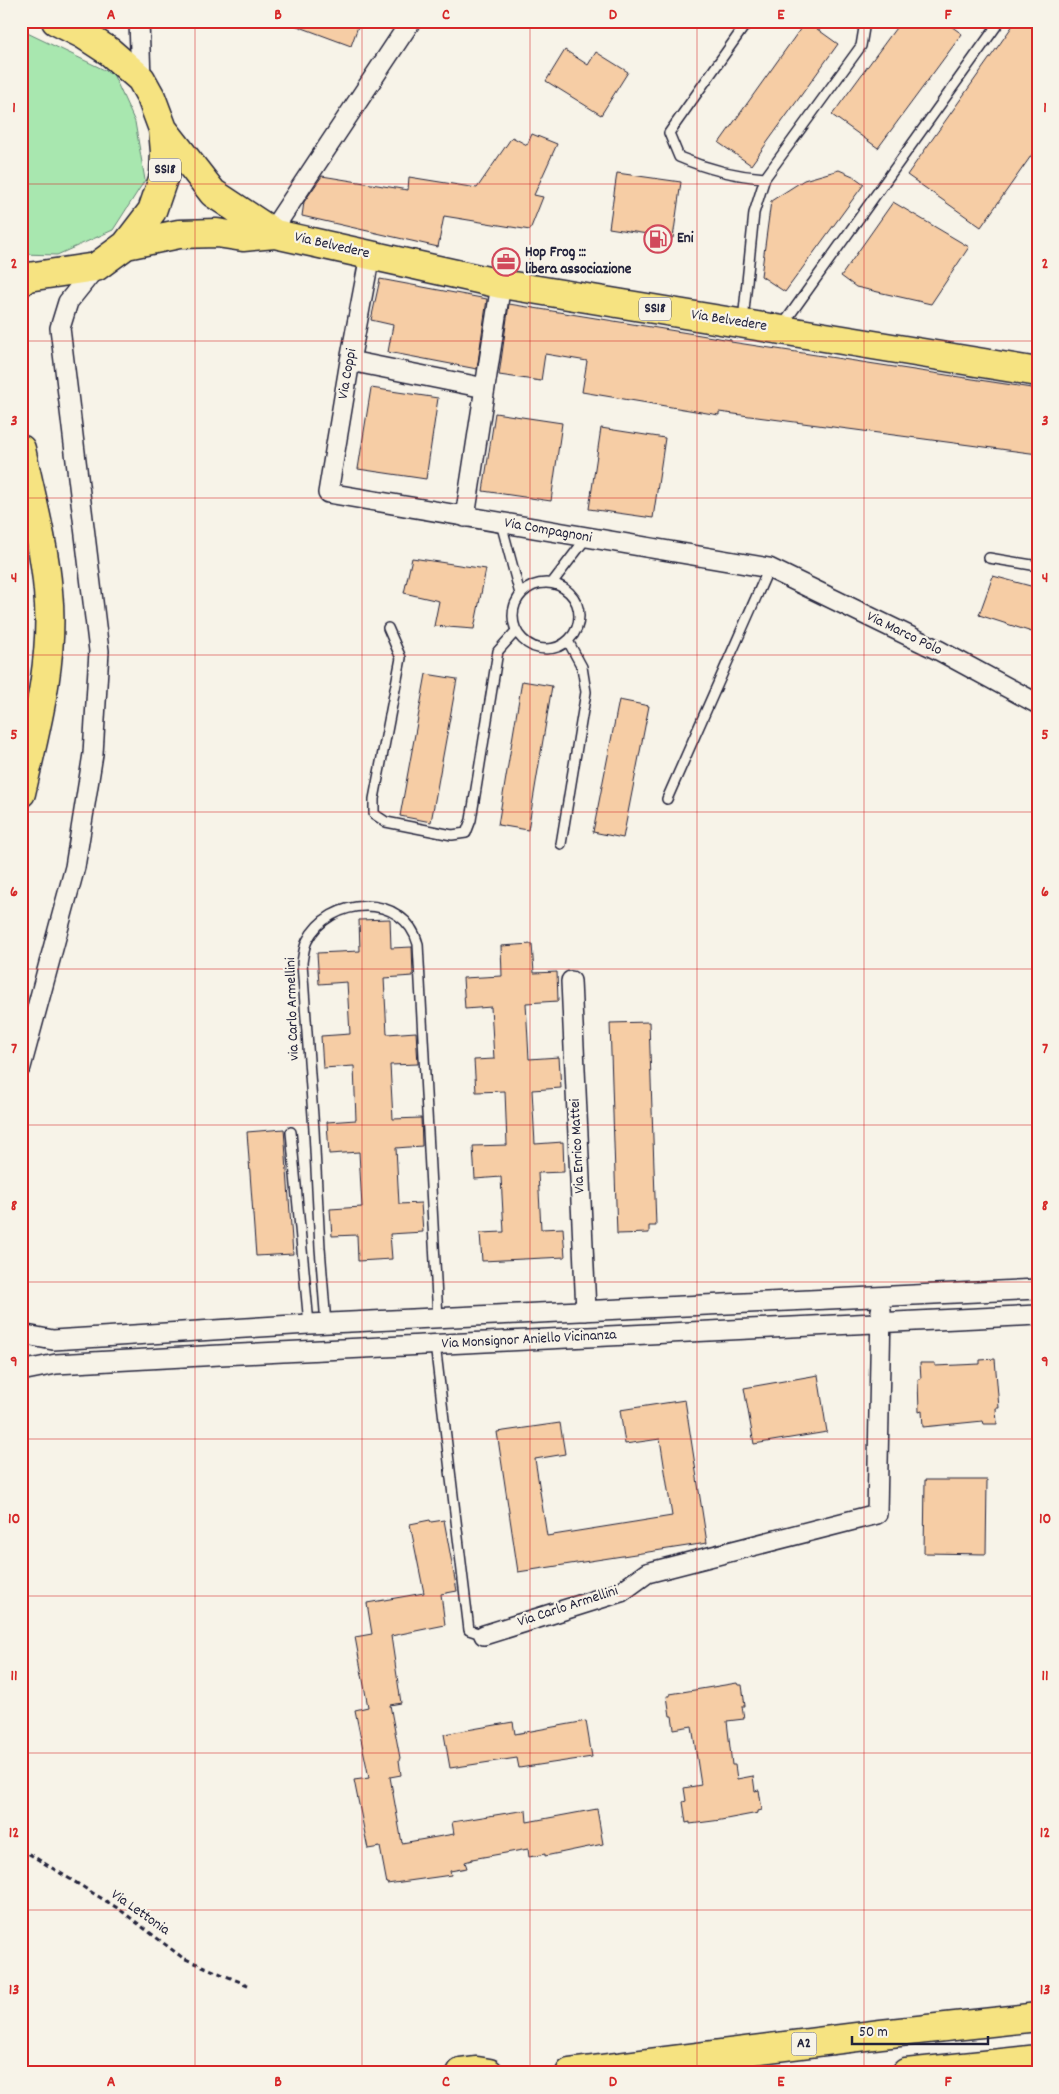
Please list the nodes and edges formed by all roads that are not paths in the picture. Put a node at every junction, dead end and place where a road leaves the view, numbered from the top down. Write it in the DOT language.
graph roads {
  1 [pos="56,21"];
  2 [pos="139,21"];
  3 [pos="411,21"];
  4 [pos="748,21"];
  5 [pos="1000,21"];
  6 [pos="864,23"];
  7 [pos="141,79"];
  8 [pos="163,129"];
  9 [pos="765,178"];
  10 [pos="275,234"];
  11 [pos="126,245"];
  12 [pos="370,255"];
  13 [pos="96,267"];
  14 [pos="22,279"];
  15 [pos="501,284"];
  16 [pos="742,324"];
  17 [pos="779,330"];
  18 [pos="350,361"];
  19 [pos="1038,372"];
  20 [pos="485,388"];
  21 [pos="21,449"];
  22 [pos="328,493"];
  23 [pos="465,517"];
  24 [pos="501,523"];
  25 [pos="586,537"];
  26 [pos="989,558"];
  27 [pos="1038,566"];
  28 [pos="769,568"];
  29 [pos="552,583"];
  30 [pos="520,594"];
  31 [pos="388,628"];
  32 [pos="516,631"];
  33 [pos="568,641"];
  34 [pos="1038,704"];
  35 [pos="21,794"];
  36 [pos="668,799"];
  37 [pos="561,844"];
  38 [pos="571,981"];
  39 [pos="21,1067"];
  40 [pos="291,1132"];
  41 [pos="1038,1289"];
  42 [pos="881,1296"];
  43 [pos="586,1311"];
  44 [pos="1038,1315"];
  45 [pos="438,1318"];
  46 [pos="881,1322"];
  47 [pos="318,1324"];
  48 [pos="21,1334"];
  49 [pos="435,1344"];
  50 [pos="21,1371"];
  51 [pos="484,1634"];
  52 [pos="1038,2017"];
  53 [pos="1038,2059"];
  54 [pos="461,2073"];
  55 [pos="490,2073"];
  56 [pos="570,2073"];
  57 [pos="906,2073"];
  1 -- 7 [label="main road, SS18"];
  2 -- 7 [label="street"];
  3 -- 10 [label="street"];
  4 -- 9 [label="lane"];
  5 -- 17 [label="lane"];
  6 -- 9 [label="lane"];
  7 -- 8 [label="main road, SS18"];
  8 -- 10 [label="main road, SS18"];
  8 -- 11 [label="main road, SS18"];
  9 -- 16 [label="lane"];
  10 -- 11 [label="main road, SS18"];
  10 -- 12 [label="main road, Via Belvedere / SS18"];
  11 -- 13 [label="main road, SS18"];
  12 -- 15 [label="main road, Via Belvedere / SS18"];
  12 -- 18 [label="street, Via Coppi"];
  13 -- 14 [label="main road, SS18"];
  13 -- 39 [label="street"];
  15 -- 16 [label="main road, Via Belvedere / SS18"];
  15 -- 20 [label="street"];
  16 -- 17 [label="main road, Via Belvedere / SS18"];
  17 -- 19 [label="main road, Via Belvedere / SS18"];
  18 -- 20 [label="street"];
  18 -- 22 [label="street, Via Coppi"];
  20 -- 23 [label="street"];
  21 -- 35 [label="main road"];
  22 -- 23 [label="street, Via Compagnoni"];
  23 -- 24 [label="street, Via Compagnoni"];
  24 -- 25 [label="street, Via Compagnoni"];
  24 -- 30 [label="lane"];
  25 -- 28 [label="street, Via Compagnoni"];
  25 -- 29 [label="lane"];
  26 -- 27 [label="lane"];
  28 -- 34 [label="street, Via Marco Polo"];
  28 -- 36 [label="lane"];
  29 -- 30 [label="lane"];
  29 -- 33 [label="lane"];
  30 -- 32 [label="lane"];
  31 -- 32 [label="lane"];
  32 -- 33 [label="lane"];
  33 -- 37 [label="lane"];
  38 -- 43 [label="street, Via Enrico Mattei"];
  40 -- 47 [label="lane"];
  41 -- 42 [label="street, Via Monsignor Aniello Vicinanza"];
  42 -- 43 [label="street, Via Monsignor Aniello Vicinanza"];
  42 -- 46 [label="street, Via Carlo Armellini"];
  43 -- 45 [label="street, Via Monsignor Aniello Vicinanza"];
  44 -- 46 [label="street, Via Monsignor Aniello Vicinanza"];
  45 -- 47 [label="street, Via Monsignor Aniello Vicinanza"];
  45 -- 47 [label="lane, via Carlo Armellini"];
  46 -- 49 [label="street, Via Monsignor Aniello Vicinanza"];
  46 -- 51 [label="street, Via Carlo Armellini"];
  47 -- 48 [label="street, Via Monsignor Aniello Vicinanza"];
  49 -- 50 [label="street, Via Monsignor Aniello Vicinanza"];
  49 -- 51 [label="lane, Via Carlo Armellini"];
  52 -- 56 [label="main road, A2"];
  53 -- 57 [label="main road"];
  54 -- 55 [label="main road"];
}
